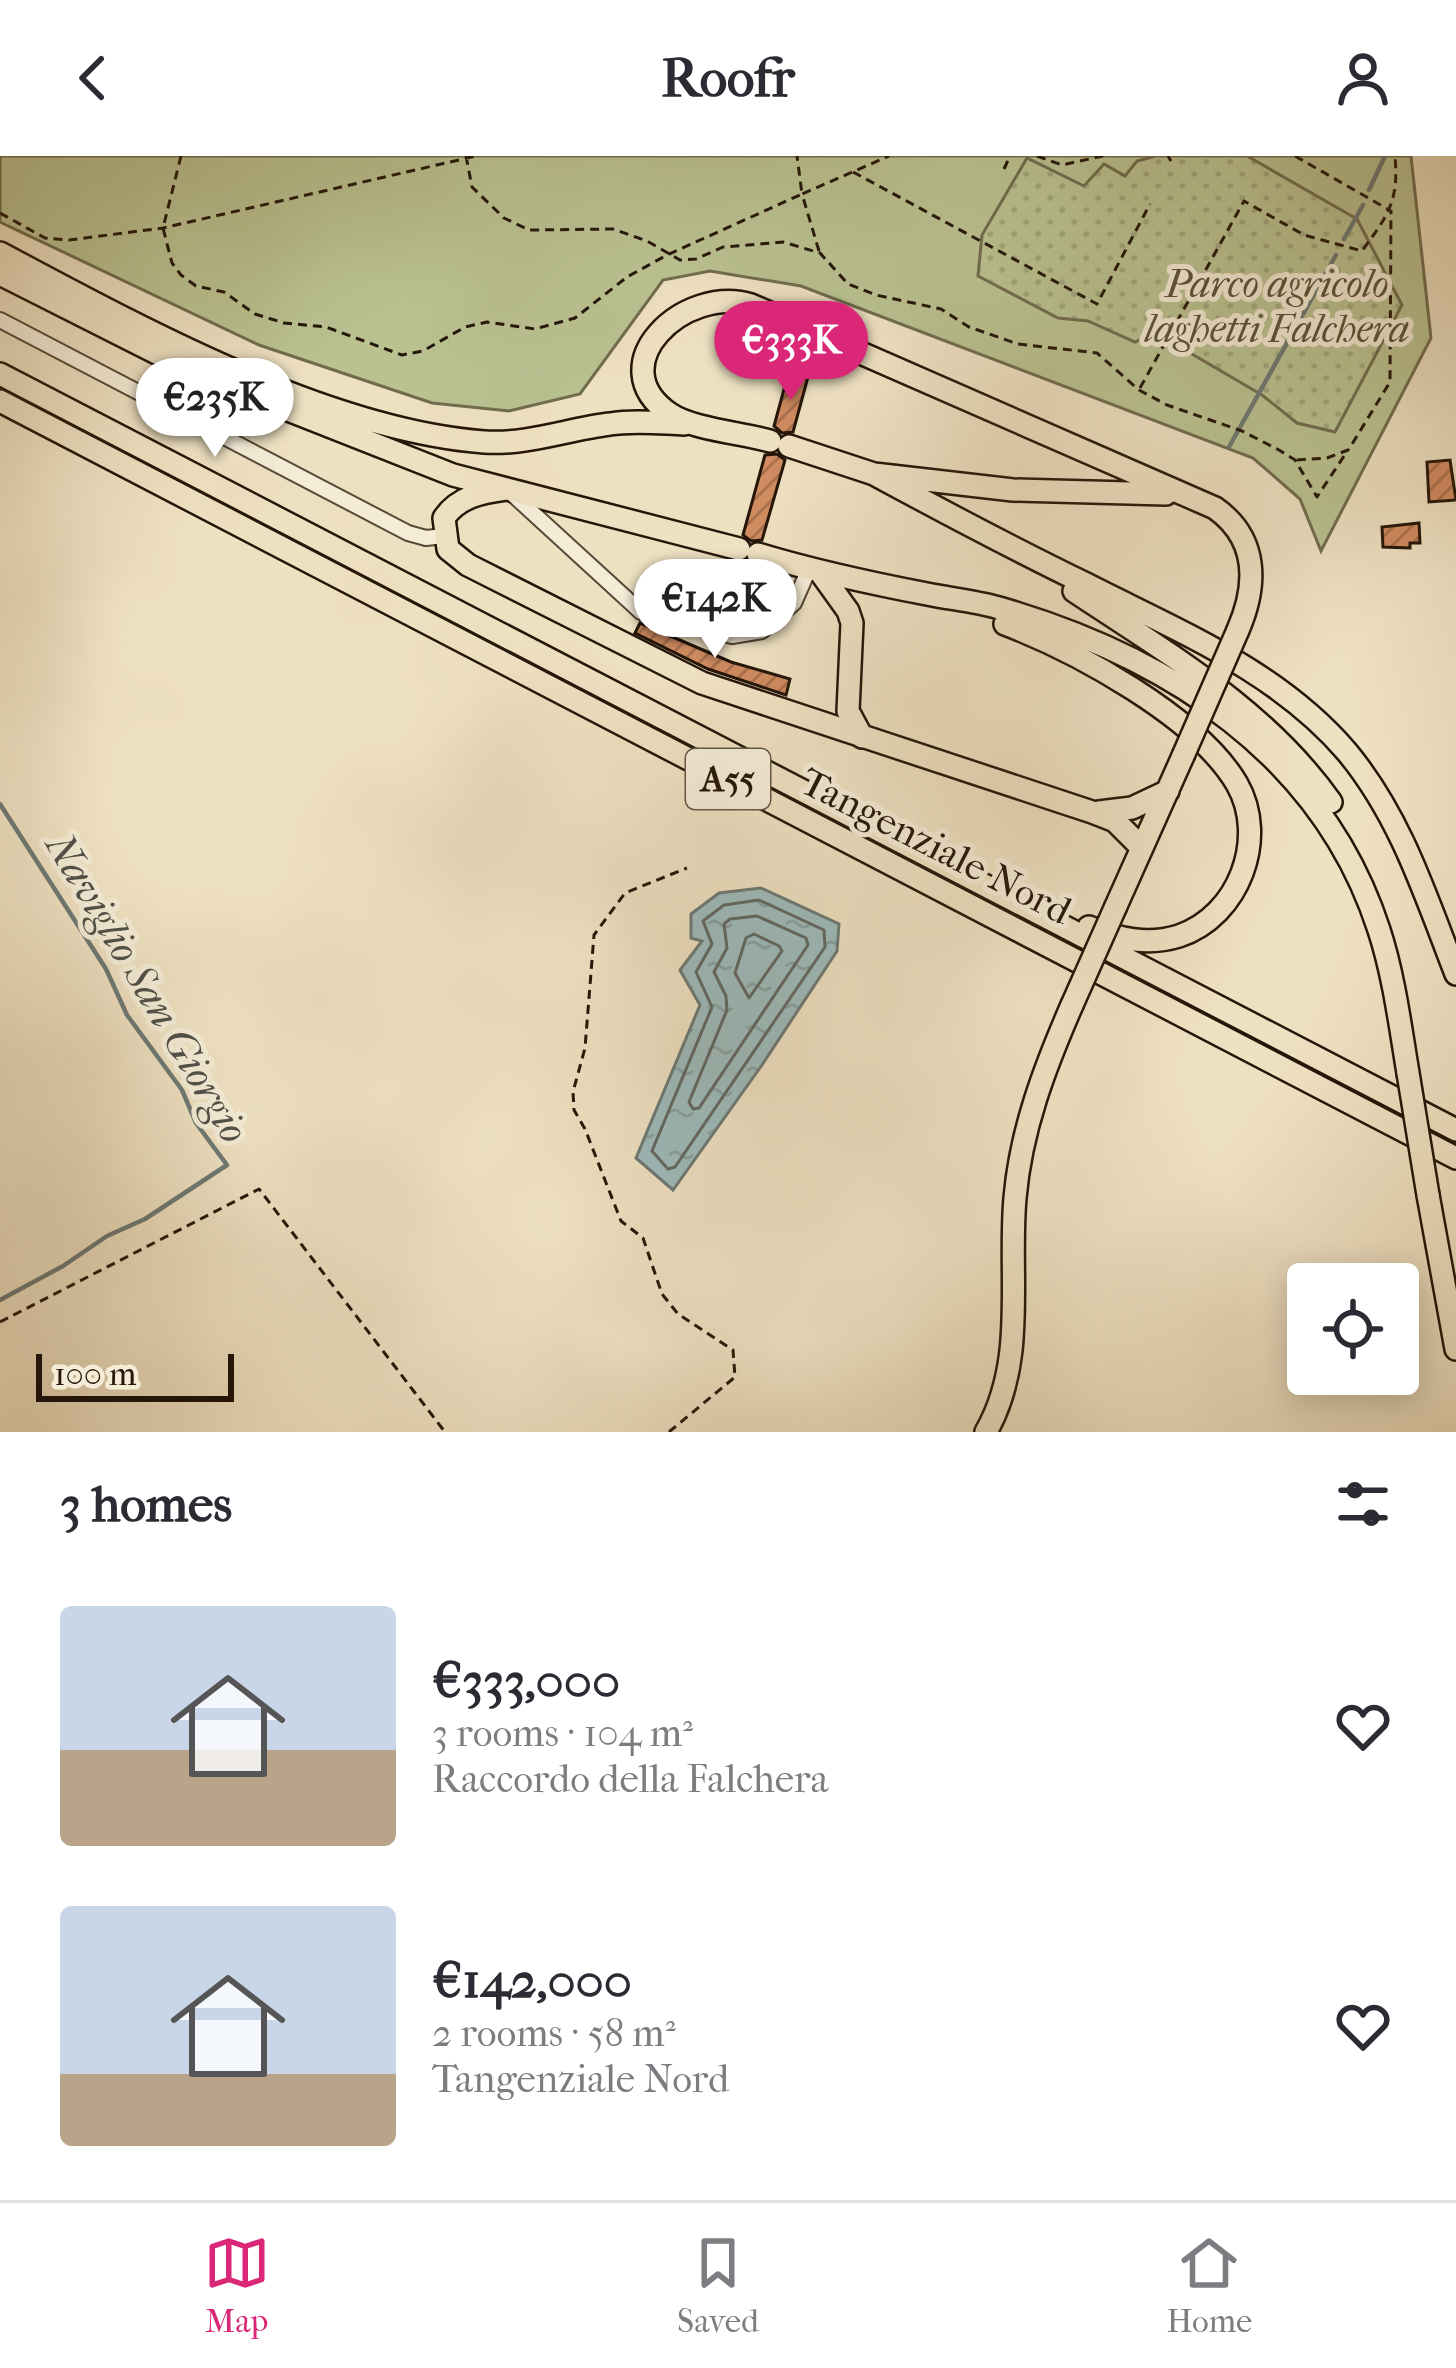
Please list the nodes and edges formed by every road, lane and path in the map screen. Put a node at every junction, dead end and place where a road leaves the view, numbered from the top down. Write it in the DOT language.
graph roads {
  1 [pos="181,156"];
  2 [pos="476,156"];
  3 [pos="796,156"];
  4 [pos="889,156"];
  5 [pos="1010,156"];
  6 [pos="1037,156"];
  7 [pos="1103,156"];
  8 [pos="1294,156"];
  9 [pos="1395,156"];
  10 [pos="467,157"];
  11 [pos="1004,169"];
  12 [pos="853,172"];
  13 [pos="802,194"];
  14 [pos="1150,203"];
  15 [pos="1391,211"];
  16 [pos="0,213"];
  17 [pos="163,228"];
  18 [pos="0,253"];
  19 [pos="820,253"];
  20 [pos="667,255"];
  21 [pos="0,274"];
  22 [pos="0,320"];
  23 [pos="0,374"];
  24 [pos="1139,389"];
  25 [pos="0,401"];
  26 [pos="702,425"];
  27 [pos="1348,450"];
  28 [pos="1295,460"];
  29 [pos="874,474"];
  30 [pos="506,489"];
  31 [pos="1188,497"];
  32 [pos="444,536"];
  33 [pos="1004,544"];
  34 [pos="814,571"];
  35 [pos="950,598"];
  36 [pos="851,667"];
  37 [pos="804,718"];
  38 [pos="862,737"];
  39 [pos="1168,791"];
  40 [pos="1092,812"];
  41 [pos="1142,848"];
  42 [pos="687,868"];
  43 [pos="1132,870"];
  44 [pos="1023,908"];
  45 [pos="1456,974"];
  46 [pos="1415,1077"];
  47 [pos="1456,1130"];
  48 [pos="1456,1157"];
  49 [pos="1436,1199"];
  50 [pos="1456,1275"];
  51 [pos="0,1322"];
  52 [pos="1456,1349"];
  53 [pos="445,1432"];
  54 [pos="669,1432"];
  55 [pos="986,1432"];
  1 -- 17 [label="path"];
  2 -- 10 [label="path"];
  3 -- 13 [label="path"];
  4 -- 12 [label="path"];
  5 -- 11 [label="path"];
  6 -- 7 [label="path"];
  8 -- 15 [label="path"];
  9 -- 15 [label="path"];
  10 -- 17 [label="path"];
  10 -- 20 [label="path"];
  12 -- 13 [label="path"];
  12 -- 14 [label="path"];
  13 -- 19 [label="path"];
  13 -- 20 [label="path"];
  15 -- 24 [label="path"];
  15 -- 27 [label="path"];
  16 -- 17 [label="path"];
  17 -- 20 [label="path"];
  18 -- 26 [label="highway"];
  19 -- 20 [label="path"];
  19 -- 24 [label="path"];
  21 -- 30 [label="highway"];
  22 -- 32 [label="street"];
  23 -- 44 [label="highway, Tangenziale Nord / A55"];
  24 -- 28 [label="path"];
  25 -- 48 [label="highway, Tangenziale Nord / A55"];
  26 -- 29 [label="highway"];
  26 -- 31 [label="highway"];
  27 -- 28 [label="path"];
  27 -- 28 [label="path"];
  29 -- 31 [label="highway"];
  29 -- 33 [label="highway"];
  30 -- 32 [label="highway"];
  30 -- 34 [label="highway"];
  30 -- 34 [label="street"];
  31 -- 39 [label="highway, bridge"];
  32 -- 37 [label="highway"];
  33 -- 45 [label="highway"];
  33 -- 46 [label="highway"];
  34 -- 35 [label="highway"];
  34 -- 36 [label="highway"];
  35 -- 44 [label="highway"];
  35 -- 46 [label="highway"];
  36 -- 37 [label="highway"];
  36 -- 38 [label="highway"];
  37 -- 38 [label="highway"];
  38 -- 40 [label="highway"];
  39 -- 40 [label="highway"];
  39 -- 41 [label="highway"];
  40 -- 41 [label="highway"];
  40 -- 43 [label="highway"];
  41 -- 43 [label="highway"];
  42 -- 54 [label="path"];
  43 -- 55 [label="highway, bridge"];
  44 -- 47 [label="highway, Tangenziale Nord / A55"];
  46 -- 49 [label="highway, bridge"];
  49 -- 50 [label="highway"];
  49 -- 52 [label="highway"];
  51 -- 53 [label="path"];
}
